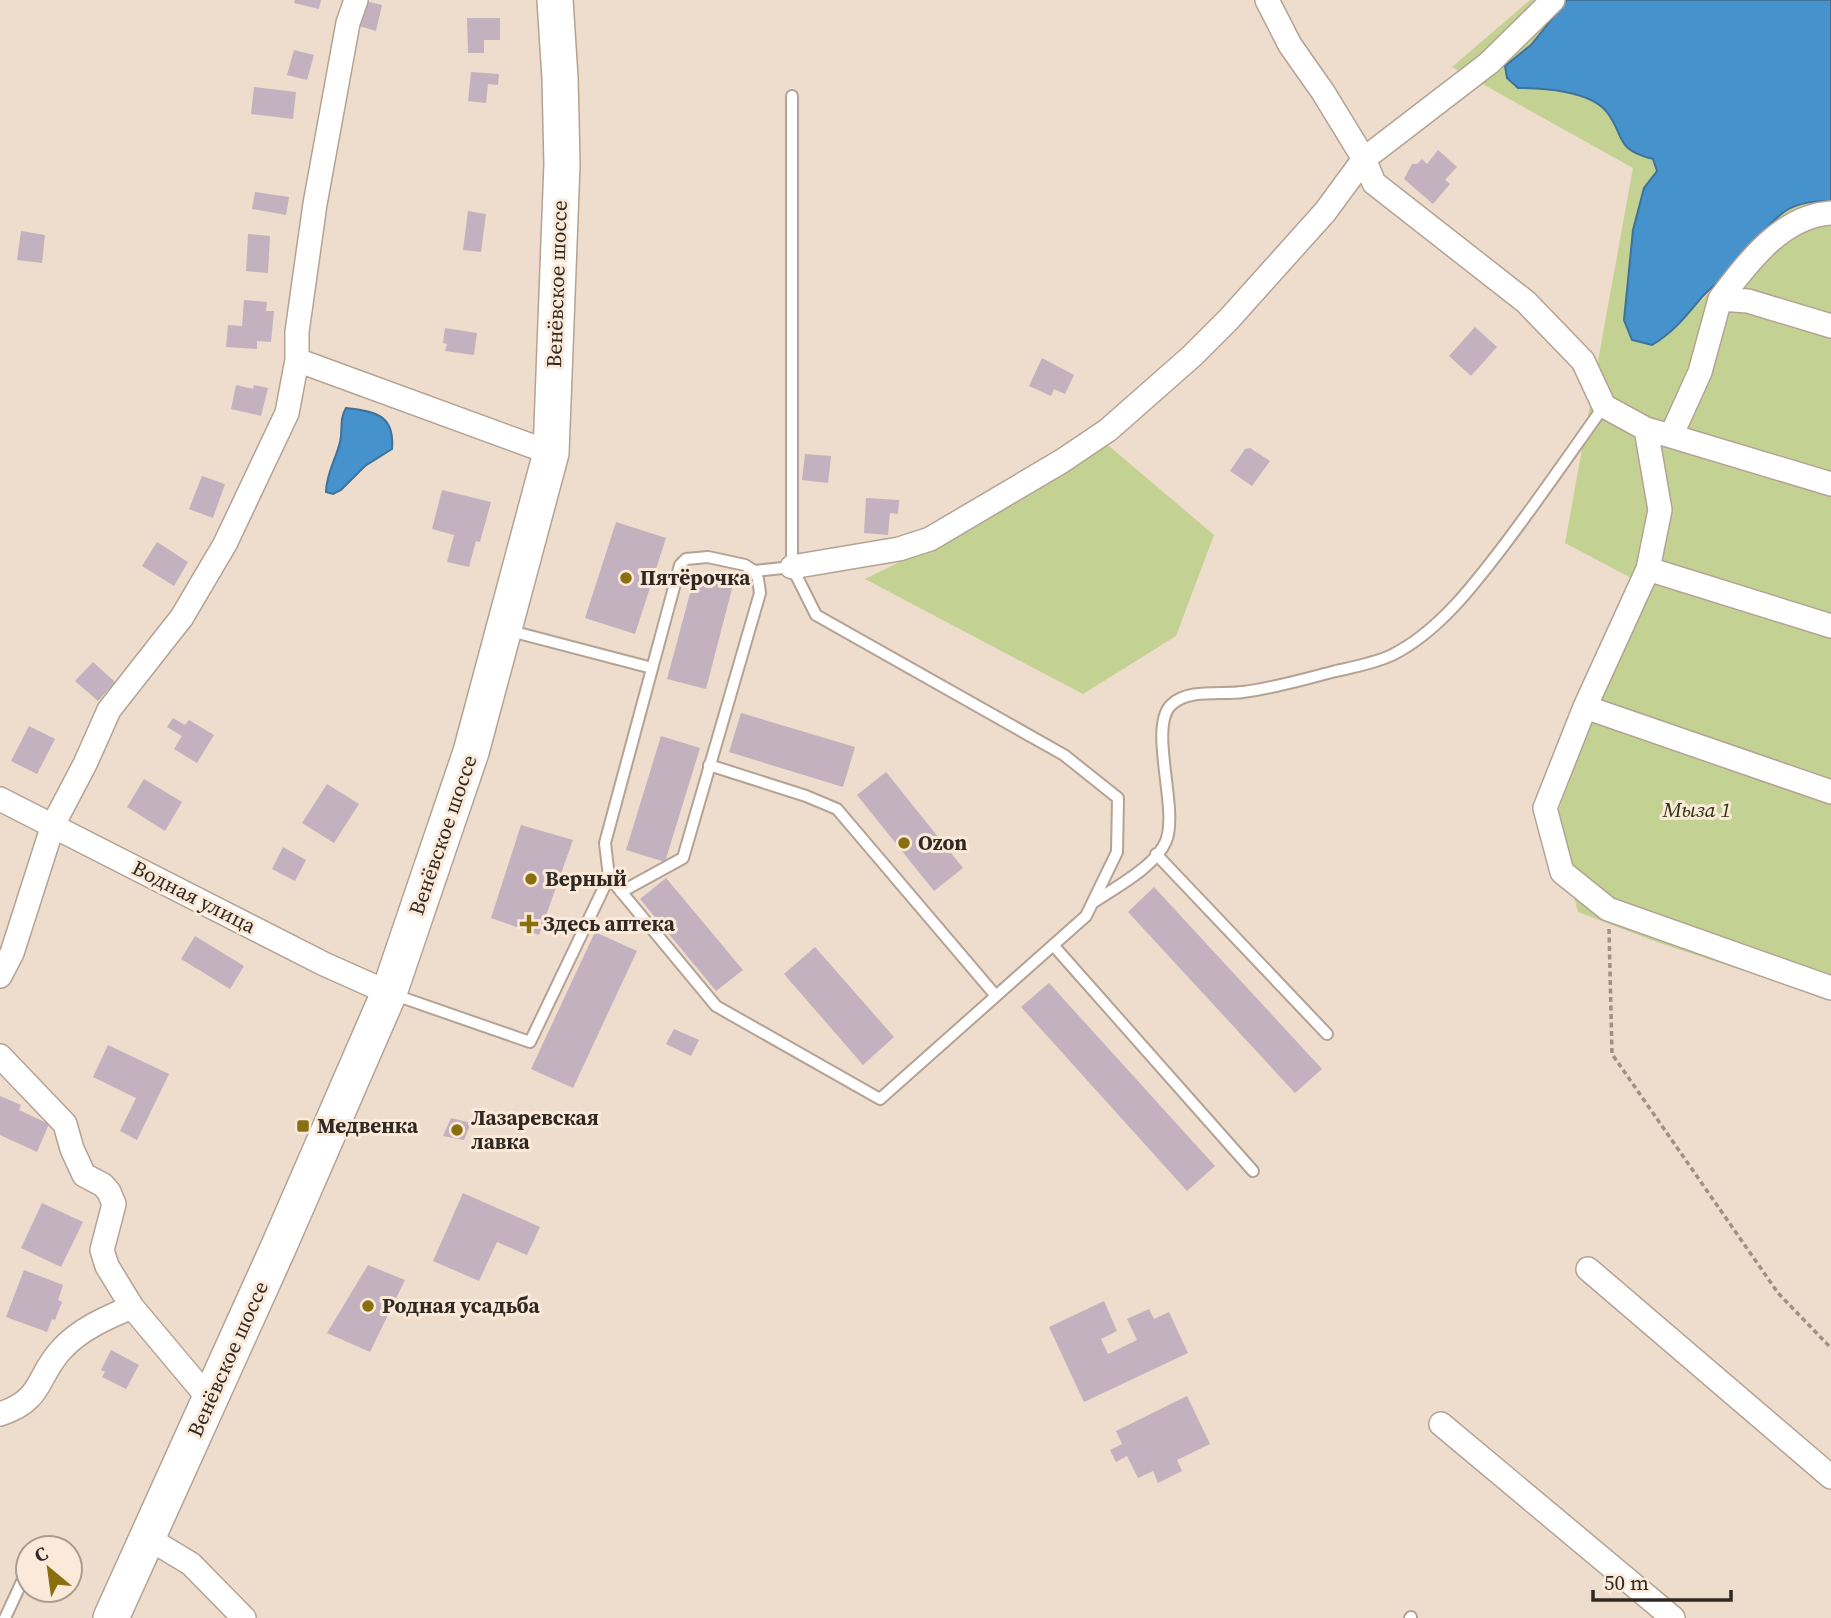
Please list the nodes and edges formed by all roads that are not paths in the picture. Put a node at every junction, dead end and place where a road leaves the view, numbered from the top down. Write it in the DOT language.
graph roads {
  1 [pos="356,0"];
  2 [pos="555,0"];
  3 [pos="1267,0"];
  4 [pos="1553,0"];
  5 [pos="792,96"];
  6 [pos="1364,159"];
  7 [pos="1831,214"];
  8 [pos="1720,299"];
  9 [pos="1831,326"];
  10 [pos="297,359"];
  11 [pos="1604,406"];
  12 [pos="1646,429"];
  13 [pos="1671,436"];
  14 [pos="551,453"];
  15 [pos="1831,484"];
  16 [pos="792,567"];
  17 [pos="1648,569"];
  18 [pos="754,570"];
  19 [pos="1831,626"];
  20 [pos="504,629"];
  21 [pos="652,668"];
  22 [pos="1585,707"];
  23 [pos="709,765"];
  24 [pos="1831,792"];
  25 [pos="0,799"];
  26 [pos="53,825"];
  27 [pos="1156,854"];
  28 [pos="609,877"];
  29 [pos="621,892"];
  30 [pos="1092,903"];
  31 [pos="1053,945"];
  32 [pos="0,976"];
  33 [pos="1831,988"];
  34 [pos="389,993"];
  35 [pos="996,996"];
  36 [pos="1327,1034"];
  37 [pos="0,1056"];
  38 [pos="1253,1171"];
  39 [pos="1588,1269"];
  40 [pos="132,1307"];
  41 [pos="210,1400"];
  42 [pos="0,1414"];
  43 [pos="1441,1424"];
  44 [pos="1831,1477"];
  45 [pos="148,1538"];
  46 [pos="14,1599"];
  47 [pos="5,1618"];
  48 [pos="111,1618"];
  49 [pos="244,1618"];
  50 [pos="1673,1618"];
  1 -- 10 [label="street"];
  2 -- 14 [label="main road, Венёвское шоссе"];
  3 -- 6 [label="street"];
  4 -- 6 [label="street"];
  5 -- 16 [label="lane"];
  6 -- 11 [label="street"];
  6 -- 16 [label="street"];
  7 -- 8 [label="street"];
  8 -- 9 [label="street"];
  8 -- 13 [label="street"];
  10 -- 14 [label="street"];
  10 -- 26 [label="street"];
  11 -- 12 [label="street"];
  11 -- 27 [label="lane"];
  12 -- 13 [label="street"];
  12 -- 17 [label="street"];
  13 -- 15 [label="street"];
  14 -- 20 [label="main road, Венёвское шоссе"];
  16 -- 18 [label="lane"];
  16 -- 30 [label="lane"];
  17 -- 19 [label="street"];
  17 -- 22 [label="street"];
  18 -- 21 [label="lane"];
  18 -- 23 [label="lane"];
  20 -- 21 [label="lane"];
  20 -- 34 [label="main road, Венёвское шоссе"];
  21 -- 28 [label="lane"];
  22 -- 24 [label="street"];
  22 -- 33 [label="street"];
  23 -- 29 [label="lane"];
  23 -- 35 [label="lane"];
  25 -- 26 [label="street, Водная улица"];
  26 -- 32 [label="street"];
  26 -- 34 [label="street, Водная улица"];
  27 -- 30 [label="lane"];
  27 -- 36 [label="lane"];
  28 -- 29 [label="lane"];
  28 -- 34 [label="lane"];
  29 -- 35 [label="lane"];
  30 -- 31 [label="lane"];
  31 -- 35 [label="lane"];
  31 -- 38 [label="lane"];
  34 -- 41 [label="main road, Венёвское шоссе"];
  37 -- 40 [label="street"];
  39 -- 44 [label="street"];
  40 -- 41 [label="street"];
  40 -- 42 [label="street"];
  41 -- 45 [label="main road, Венёвское шоссе"];
  43 -- 50 [label="street"];
  45 -- 48 [label="main road, Венёвское шоссе"];
  45 -- 49 [label="street"];
  46 -- 47 [label="lane"];
}
